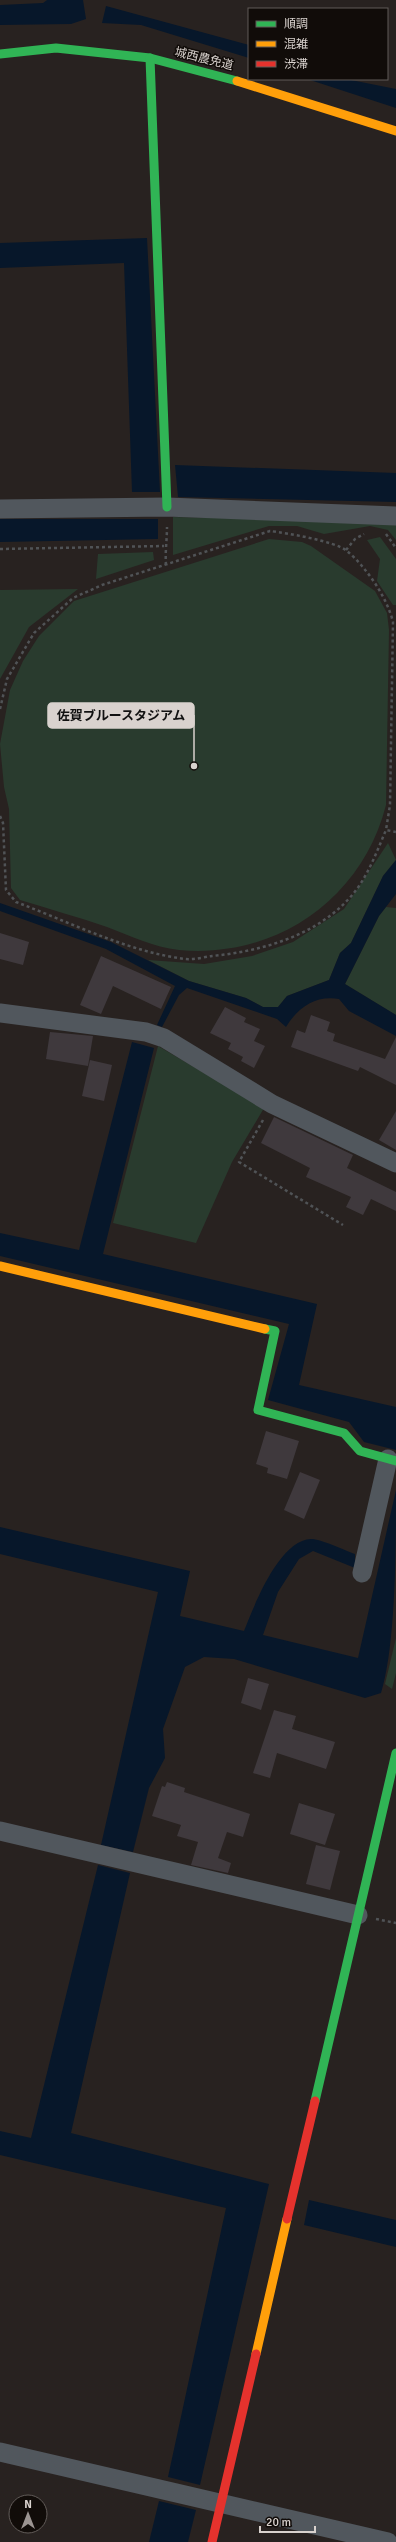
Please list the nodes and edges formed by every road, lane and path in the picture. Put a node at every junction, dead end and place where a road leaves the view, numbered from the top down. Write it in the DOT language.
graph roads {
  1 [pos="0,54"];
  2 [pos="150,58"];
  3 [pos="396,131"];
  4 [pos="167,506"];
  5 [pos="0,509"];
  6 [pos="396,516"];
  7 [pos="370,532"];
  8 [pos="385,533"];
  9 [pos="164,546"];
  10 [pos="396,548"];
  11 [pos="0,549"];
  12 [pos="346,550"];
  13 [pos="166,565"];
  14 [pos="394,622"];
  15 [pos="0,709"];
  16 [pos="0,816"];
  17 [pos="386,830"];
  18 [pos="396,832"];
  19 [pos="0,1013"];
  20 [pos="272,1104"];
  21 [pos="396,1163"];
  22 [pos="343,1225"];
  23 [pos="0,1266"];
  24 [pos="392,1460"];
  25 [pos="362,1573"];
  26 [pos="396,1753"];
  27 [pos="0,1831"];
  28 [pos="358,1915"];
  29 [pos="0,2452"];
  30 [pos="221,2503"];
  31 [pos="212,2542"];
  32 [pos="388,2542"];
  1 -- 2 [label="street, 城西農免道"];
  2 -- 3 [label="street, 城西農免道"];
  2 -- 4 [label="street"];
  4 -- 5 [label="street"];
  4 -- 6 [label="street"];
  4 -- 9 [label="path"];
  7 -- 12 [label="path"];
  8 -- 10 [label="path"];
  9 -- 11 [label="path"];
  9 -- 13 [label="path"];
  12 -- 13 [label="path"];
  12 -- 14 [label="path"];
  13 -- 15 [label="path"];
  14 -- 17 [label="path"];
  16 -- 17 [label="path"];
  17 -- 18 [label="path"];
  19 -- 20 [label="street"];
  20 -- 21 [label="street"];
  20 -- 22 [label="path"];
  23 -- 24 [label="street"];
  24 -- 25 [label="street"];
  26 -- 28 [label="street"];
  27 -- 28 [label="street"];
  28 -- 30 [label="street"];
  29 -- 30 [label="street"];
  30 -- 31 [label="street"];
  30 -- 32 [label="street"];
}
